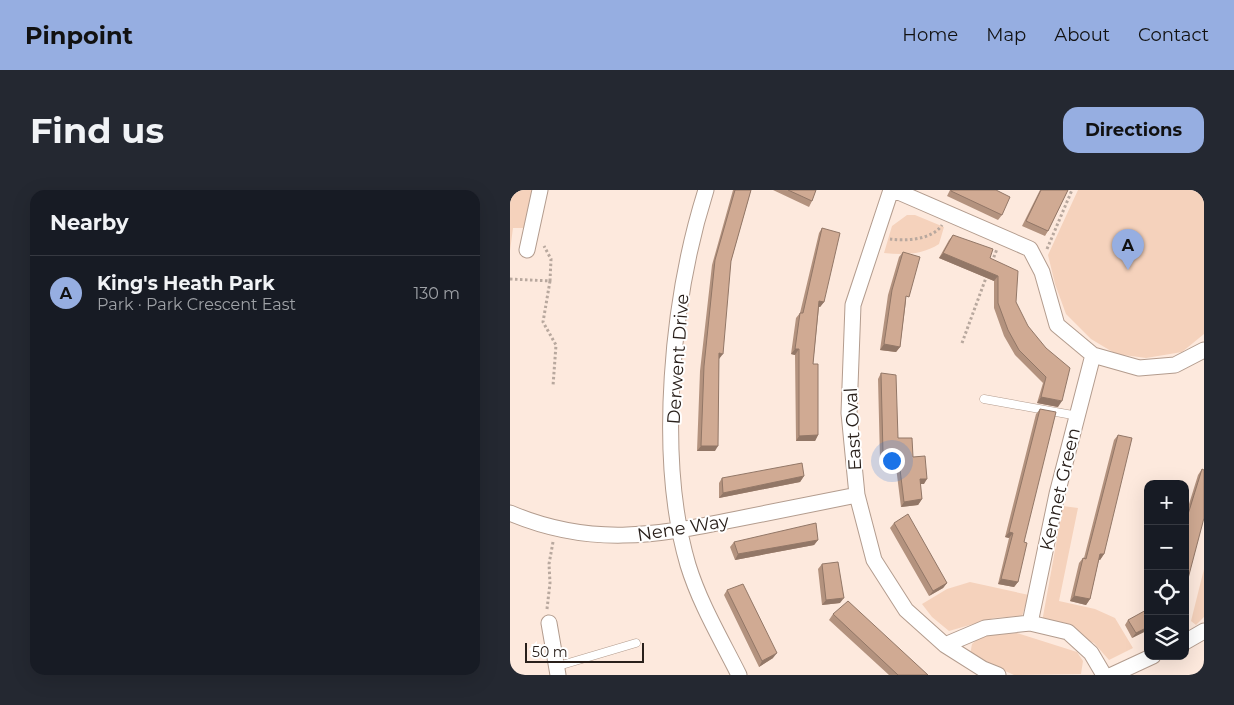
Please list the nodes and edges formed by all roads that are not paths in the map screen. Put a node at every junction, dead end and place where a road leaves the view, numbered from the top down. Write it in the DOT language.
graph roads {
  1 [pos="540,190"];
  2 [pos="706,190"];
  3 [pos="892,190"];
  4 [pos="527,250"];
  5 [pos="1204,350"];
  6 [pos="1093,355"];
  7 [pos="984,399"];
  8 [pos="1078,416"];
  9 [pos="857,495"];
  10 [pos="510,513"];
  11 [pos="681,531"];
  12 [pos="549,623"];
  13 [pos="1030,623"];
  14 [pos="1204,631"];
  15 [pos="1189,640"];
  16 [pos="636,643"];
  17 [pos="944,645"];
  18 [pos="1144,660"];
  19 [pos="557,671"];
  20 [pos="739,675"];
  21 [pos="998,675"];
  22 [pos="1104,675"];
  23 [pos="1112,675"];
  1 -- 4 [label="street"];
  2 -- 11 [label="street, Derwent Drive"];
  3 -- 6 [label="street"];
  3 -- 9 [label="street, East Oval"];
  5 -- 6 [label="street"];
  6 -- 8 [label="street, Kennet Green"];
  7 -- 8 [label="lane"];
  8 -- 13 [label="street, Kennet Green"];
  9 -- 11 [label="street, Nene Way"];
  9 -- 17 [label="street, East Oval"];
  10 -- 11 [label="street, Nene Way"];
  11 -- 20 [label="street, Derwent Drive"];
  12 -- 19 [label="street"];
  13 -- 17 [label="street"];
  13 -- 22 [label="street"];
  14 -- 15 [label="street"];
  16 -- 19 [label="lane"];
  17 -- 21 [label="street, East Oval"];
  18 -- 23 [label="street"];
}
